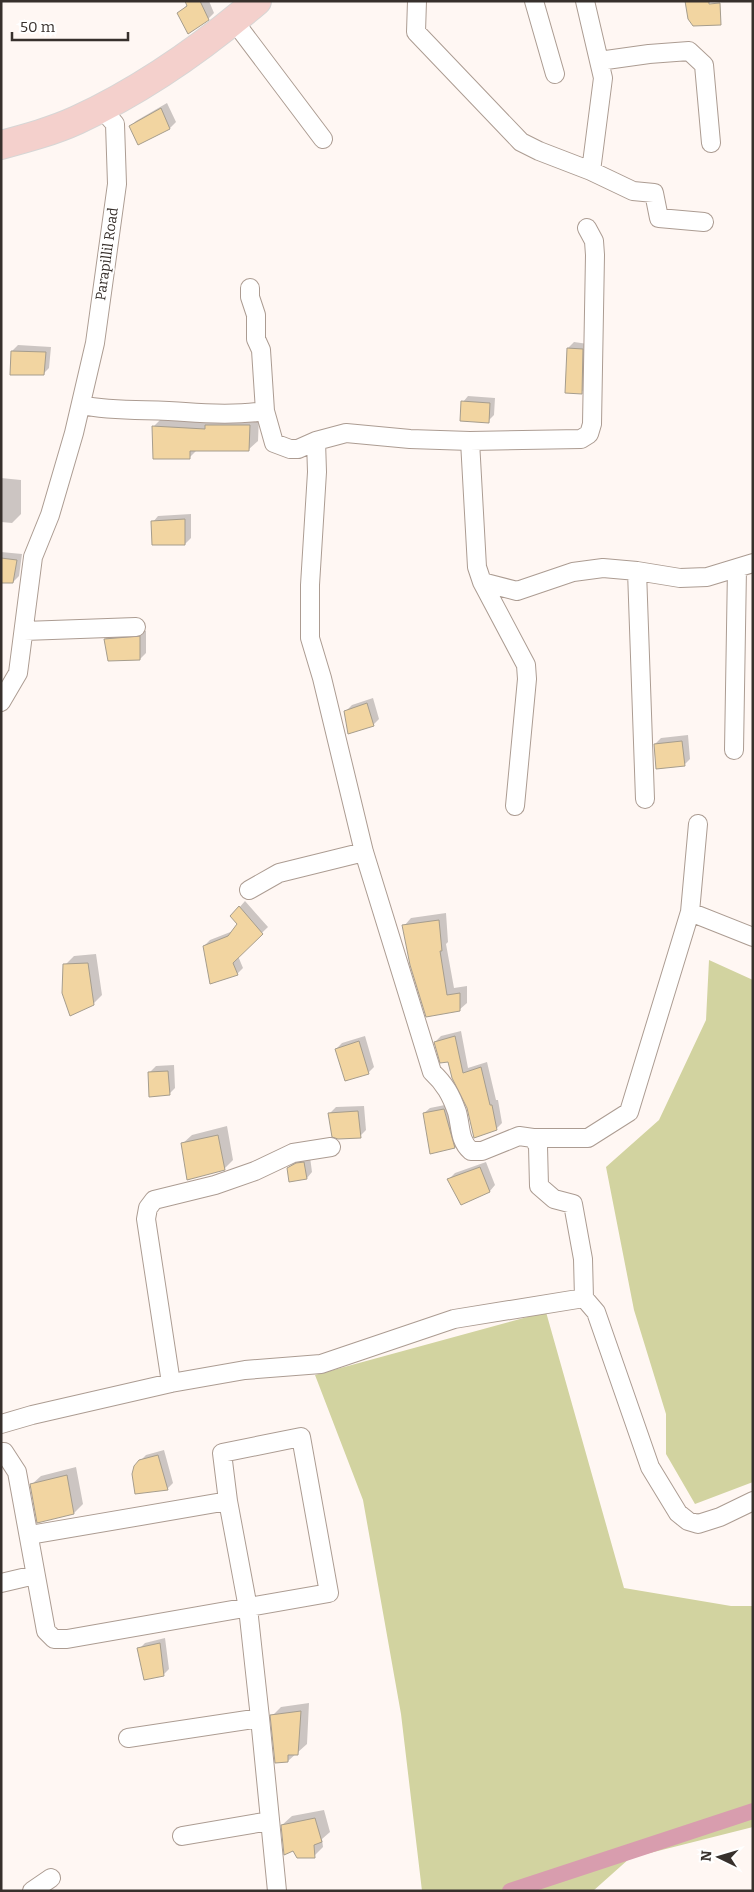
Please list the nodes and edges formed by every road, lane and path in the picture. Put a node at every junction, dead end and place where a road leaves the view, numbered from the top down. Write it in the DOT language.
graph roads {
  1 [pos="257,1"];
  2 [pos="416,1"];
  3 [pos="534,1"];
  4 [pos="585,1"];
  5 [pos="234,21"];
  6 [pos="599,61"];
  7 [pos="555,74"];
  8 [pos="101,108"];
  9 [pos="323,139"];
  10 [pos="711,143"];
  11 [pos="1,145"];
  12 [pos="592,171"];
  13 [pos="704,222"];
  14 [pos="588,228"];
  15 [pos="250,288"];
  16 [pos="81,405"];
  17 [pos="265,411"];
  18 [pos="316,441"];
  19 [pos="470,441"];
  20 [pos="745,565"];
  21 [pos="637,571"];
  22 [pos="482,582"];
  23 [pos="136,627"];
  24 [pos="24,631"];
  25 [pos="1,702"];
  26 [pos="734,750"];
  27 [pos="645,799"];
  28 [pos="515,806"];
  29 [pos="698,824"];
  30 [pos="364,852"];
  31 [pos="249,890"];
  32 [pos="690,912"];
  33 [pos="753,937"];
  34 [pos="533,1138"];
  35 [pos="331,1147"];
  36 [pos="584,1298"];
  37 [pos="171,1383"];
  38 [pos="1,1424"];
  39 [pos="1,1452"];
  40 [pos="228,1501"];
  41 [pos="753,1502"];
  42 [pos="30,1535"];
  43 [pos="35,1575"];
  44 [pos="1,1583"];
  45 [pos="248,1608"];
  46 [pos="260,1718"];
  47 [pos="128,1738"];
  48 [pos="270,1821"];
  49 [pos="182,1836"];
  50 [pos="51,1878"];
  51 [pos="32,1891"];
  52 [pos="277,1891"];
  1 -- 5 [label="highway"];
  2 -- 12 [label="street"];
  3 -- 7 [label="street"];
  4 -- 6 [label="street"];
  5 -- 8 [label="highway"];
  5 -- 9 [label="street"];
  6 -- 10 [label="street"];
  6 -- 12 [label="street"];
  8 -- 11 [label="highway"];
  8 -- 16 [label="street, Parapillil Road"];
  12 -- 13 [label="street"];
  14 -- 19 [label="street"];
  15 -- 17 [label="street"];
  16 -- 17 [label="street"];
  16 -- 24 [label="street, Parapillil Road"];
  17 -- 18 [label="street"];
  18 -- 19 [label="street"];
  18 -- 30 [label="street"];
  19 -- 22 [label="street"];
  20 -- 21 [label="street"];
  20 -- 26 [label="street"];
  21 -- 22 [label="street"];
  21 -- 27 [label="street"];
  22 -- 28 [label="street"];
  23 -- 24 [label="street"];
  24 -- 25 [label="street, Parapillil Road"];
  29 -- 32 [label="street"];
  30 -- 31 [label="street"];
  30 -- 34 [label="street"];
  32 -- 33 [label="street"];
  32 -- 34 [label="street"];
  34 -- 36 [label="street"];
  35 -- 37 [label="street"];
  36 -- 37 [label="street"];
  36 -- 41 [label="street"];
  37 -- 38 [label="street"];
  39 -- 42 [label="street"];
  40 -- 42 [label="street"];
  40 -- 45 [label="street"];
  40 -- 45 [label="street"];
  42 -- 43 [label="street"];
  43 -- 44 [label="street"];
  43 -- 45 [label="street"];
  45 -- 46 [label="street"];
  46 -- 47 [label="street"];
  46 -- 48 [label="street"];
  48 -- 49 [label="street"];
  48 -- 52 [label="street"];
  50 -- 51 [label="street"];
}
